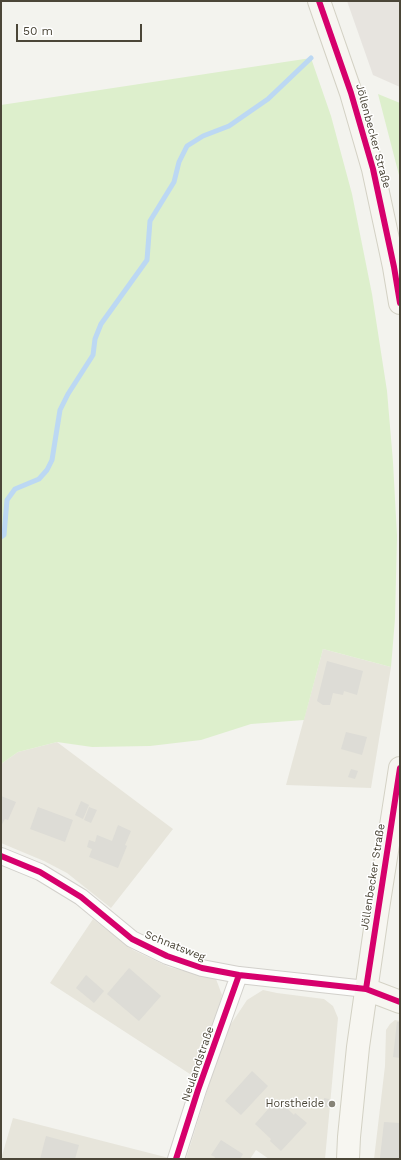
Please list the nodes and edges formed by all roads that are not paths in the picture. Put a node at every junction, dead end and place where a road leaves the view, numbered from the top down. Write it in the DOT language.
graph roads {
  1 [pos="319,1"];
  2 [pos="397,266"];
  3 [pos="400,303"];
  4 [pos="400,768"];
  5 [pos="1,856"];
  6 [pos="239,975"];
  7 [pos="366,989"];
  8 [pos="400,1002"];
  9 [pos="176,1159"];
  10 [pos="348,1159"];
  1 -- 2 [label="main road, Jöllenbecker Straße"];
  2 -- 3 [label="main road, Jöllenbecker Straße"];
  4 -- 7 [label="main road, Jöllenbecker Straße"];
  5 -- 6 [label="street, Schnatsweg"];
  6 -- 7 [label="street, Schnatsweg"];
  6 -- 9 [label="street, Neulandstraße"];
  7 -- 8 [label="main road"];
  7 -- 10 [label="main road, Jöllenbecker Straße"];
}
